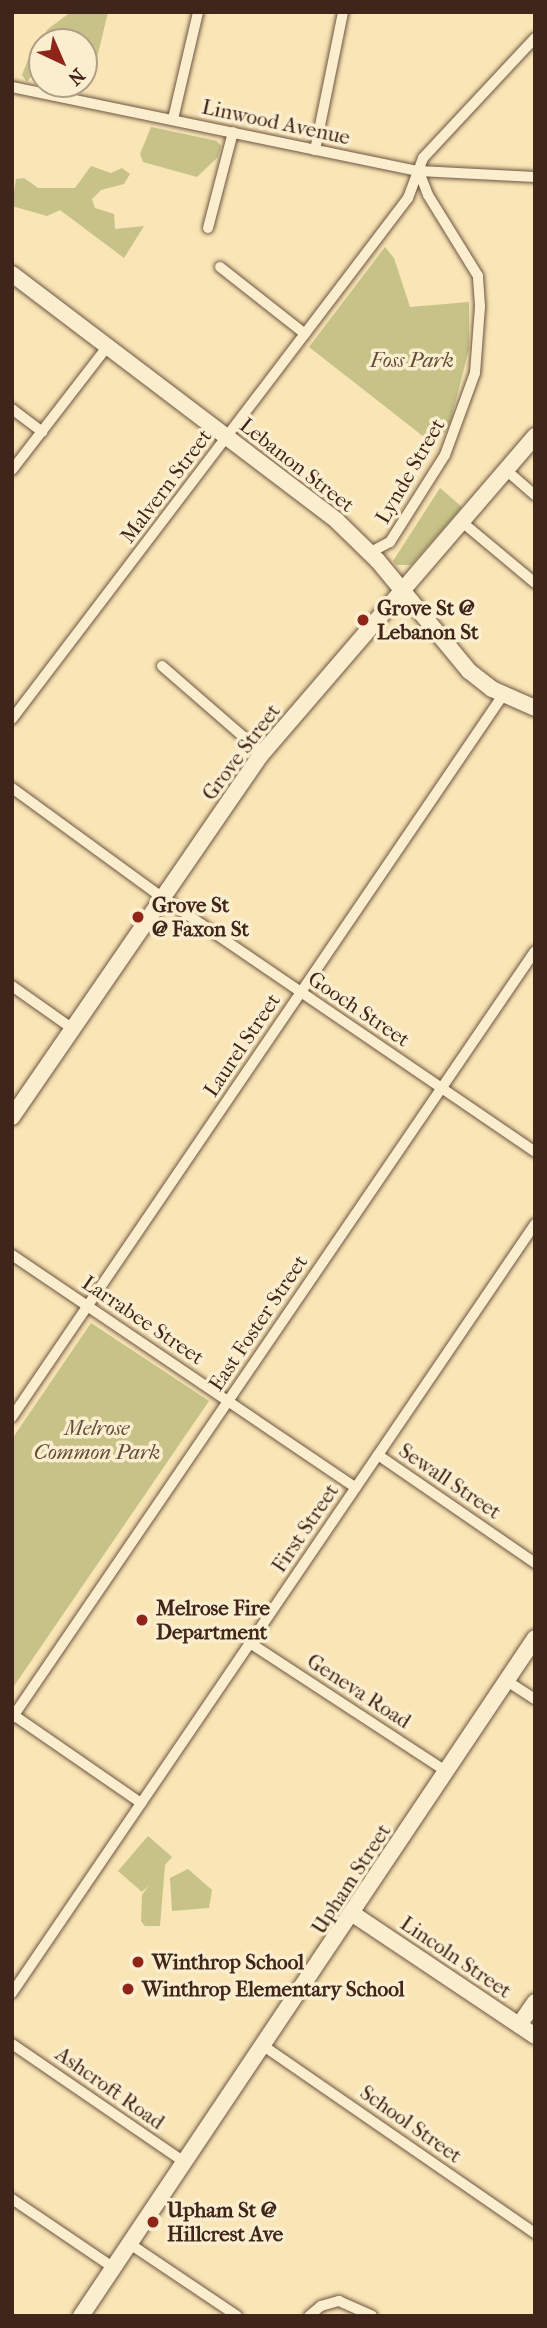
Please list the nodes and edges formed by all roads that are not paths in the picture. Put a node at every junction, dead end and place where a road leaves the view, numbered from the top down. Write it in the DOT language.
graph roads {
  1 [pos="198,12"];
  2 [pos="343,12"];
  3 [pos="535,38"];
  4 [pos="12,86"];
  5 [pos="173,120"];
  6 [pos="233,132"];
  7 [pos="315,150"];
  8 [pos="419,171"];
  9 [pos="535,177"];
  10 [pos="208,229"];
  11 [pos="220,267"];
  12 [pos="12,274"];
  13 [pos="306,334"];
  14 [pos="108,346"];
  15 [pos="12,409"];
  16 [pos="42,432"];
  17 [pos="535,436"];
  18 [pos="228,438"];
  19 [pos="12,470"];
  20 [pos="506,470"];
  21 [pos="535,495"];
  22 [pos="462,522"];
  23 [pos="369,552"];
  24 [pos="535,583"];
  25 [pos="403,592"];
  26 [pos="162,666"];
  27 [pos="503,695"];
  28 [pos="535,708"];
  29 [pos="12,719"];
  30 [pos="262,753"];
  31 [pos="12,788"];
  32 [pos="163,898"];
  33 [pos="535,951"];
  34 [pos="12,986"];
  35 [pos="301,993"];
  36 [pos="73,1029"];
  37 [pos="442,1088"];
  38 [pos="12,1117"];
  39 [pos="535,1152"];
  40 [pos="535,1224"];
  41 [pos="12,1255"];
  42 [pos="87,1306"];
  43 [pos="228,1400"];
  44 [pos="12,1417"];
  45 [pos="378,1455"];
  46 [pos="356,1488"];
  47 [pos="535,1563"];
  48 [pos="535,1638"];
  49 [pos="250,1643"];
  50 [pos="507,1681"];
  51 [pos="535,1699"];
  52 [pos="13,1716"];
  53 [pos="447,1772"];
  54 [pos="141,1803"];
  55 [pos="353,1914"];
  56 [pos="12,1993"];
  57 [pos="535,2002"];
  58 [pos="519,2025"];
  59 [pos="535,2036"];
  60 [pos="12,2044"];
  61 [pos="265,2047"];
  62 [pos="186,2163"];
  63 [pos="12,2199"];
  64 [pos="535,2233"];
  65 [pos="130,2244"];
  66 [pos="114,2268"];
  67 [pos="232,2314"];
  68 [pos="81,2316"];
  69 [pos="309,2316"];
  70 [pos="372,2316"];
  1 -- 5 [label="street"];
  2 -- 7 [label="street"];
  3 -- 8 [label="street"];
  4 -- 5 [label="street, Linwood Avenue"];
  5 -- 6 [label="street, Linwood Avenue"];
  6 -- 7 [label="street, Linwood Avenue"];
  6 -- 10 [label="street"];
  7 -- 8 [label="street, Linwood Avenue"];
  8 -- 9 [label="street, Linwood Avenue"];
  8 -- 13 [label="street, Malvern Street"];
  8 -- 23 [label="street, Lynde Street"];
  11 -- 13 [label="street"];
  12 -- 14 [label="main road, Lebanon Street"];
  13 -- 18 [label="street, Malvern Street"];
  14 -- 16 [label="street"];
  14 -- 18 [label="main road, Lebanon Street"];
  15 -- 16 [label="street"];
  16 -- 19 [label="street"];
  17 -- 20 [label="main road, Grove Street"];
  18 -- 23 [label="main road, Lebanon Street"];
  18 -- 29 [label="street, Malvern Street"];
  20 -- 21 [label="street"];
  20 -- 22 [label="main road, Grove Street"];
  22 -- 24 [label="street"];
  22 -- 25 [label="main road, Grove Street"];
  23 -- 25 [label="main road, Lebanon Street"];
  25 -- 27 [label="main road, Lebanon Street"];
  25 -- 30 [label="main road, Grove Street"];
  26 -- 30 [label="street"];
  27 -- 28 [label="main road, Lebanon Street"];
  27 -- 35 [label="street, Laurel Street"];
  30 -- 32 [label="main road, Grove Street"];
  31 -- 32 [label="street, Gooch Street"];
  32 -- 35 [label="street, Gooch Street"];
  32 -- 36 [label="main road, Grove Street"];
  33 -- 37 [label="street, East Foster Street"];
  34 -- 36 [label="street"];
  35 -- 37 [label="street, Gooch Street"];
  35 -- 42 [label="street, Laurel Street"];
  36 -- 38 [label="main road, Grove Street"];
  37 -- 39 [label="street, Gooch Street"];
  37 -- 43 [label="street, East Foster Street"];
  40 -- 45 [label="street, First Street"];
  41 -- 42 [label="street, Larrabee Street"];
  42 -- 43 [label="street, Larrabee Street"];
  42 -- 44 [label="street, Laurel Street"];
  43 -- 46 [label="street, Larrabee Street"];
  43 -- 52 [label="street, East Foster Street"];
  45 -- 46 [label="street, First Street"];
  45 -- 47 [label="street, Sewall Street"];
  46 -- 49 [label="street, First Street"];
  48 -- 50 [label="main road, Upham Street"];
  49 -- 53 [label="street, Geneva Road"];
  49 -- 54 [label="street, First Street"];
  50 -- 51 [label="street"];
  50 -- 53 [label="main road, Upham Street"];
  52 -- 54 [label="street"];
  53 -- 55 [label="main road, Upham Street"];
  54 -- 56 [label="street, First Street"];
  55 -- 58 [label="main road, Lincoln Street"];
  55 -- 61 [label="main road, Upham Street"];
  57 -- 58 [label="main road"];
  58 -- 59 [label="main road, Lincoln Street"];
  60 -- 62 [label="street, Ashcroft Road"];
  61 -- 62 [label="main road, Upham Street"];
  61 -- 64 [label="street, School Street"];
  62 -- 65 [label="main road, Upham Street"];
  63 -- 66 [label="street"];
  65 -- 66 [label="main road, Upham Street"];
  65 -- 67 [label="street"];
  66 -- 68 [label="main road, Upham Street"];
  69 -- 70 [label="street"];
}
